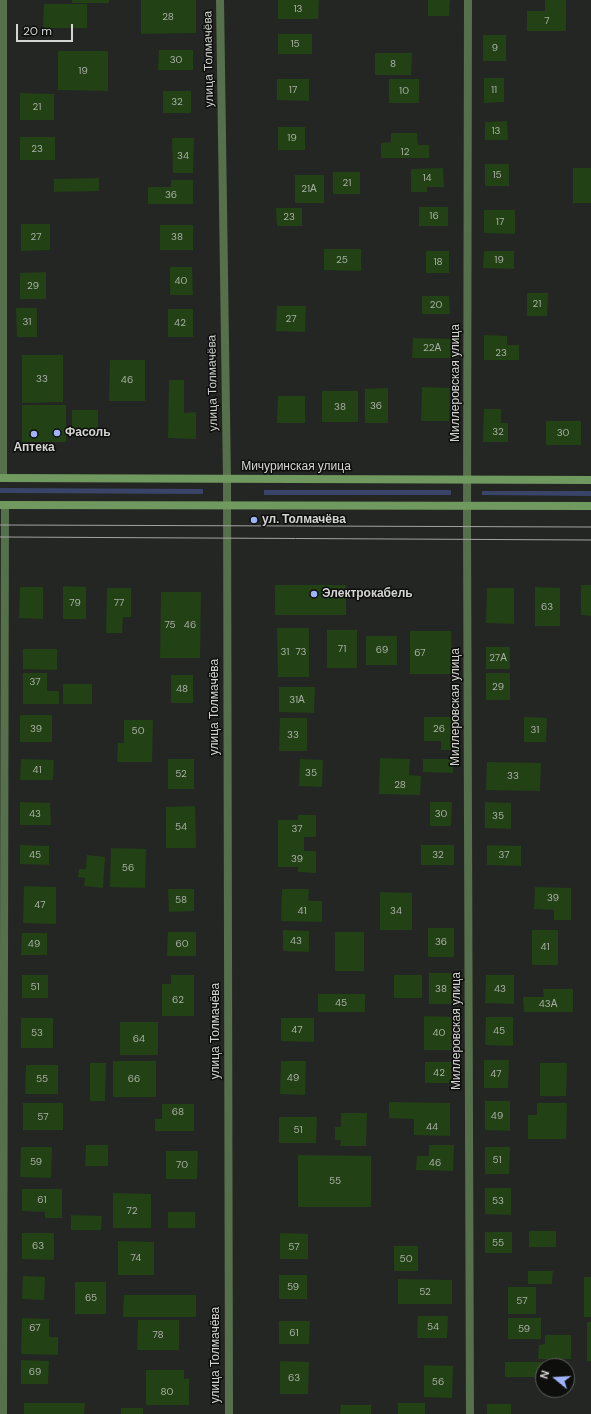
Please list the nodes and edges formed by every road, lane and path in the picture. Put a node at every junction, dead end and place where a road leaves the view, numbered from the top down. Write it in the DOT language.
graph roads {
  1 [pos="3,0"];
  2 [pos="220,0"];
  3 [pos="468,0"];
  4 [pos="2,478"];
  5 [pos="227,479"];
  6 [pos="468,479"];
  7 [pos="591,480"];
  8 [pos="2,505"];
  9 [pos="227,505"];
  10 [pos="467,505"];
  11 [pos="591,506"];
  12 [pos="3,1414"];
  13 [pos="228,1414"];
  14 [pos="470,1414"];
  1 -- 4 [label="street"];
  2 -- 5 [label="street, улица Толмачёва"];
  3 -- 6 [label="street, Миллеровская улица"];
  4 -- 5 [label="main road, Мичуринская улица"];
  5 -- 6 [label="main road, Мичуринская улица"];
  5 -- 9 [label="street, улица Толмачёва"];
  6 -- 7 [label="main road, Мичуринская улица"];
  6 -- 10 [label="street, Миллеровская улица"];
  8 -- 9 [label="main road"];
  8 -- 12 [label="street"];
  9 -- 10 [label="main road"];
  9 -- 13 [label="street, улица Толмачёва"];
  10 -- 11 [label="main road"];
  10 -- 14 [label="street, Миллеровская улица"];
}
